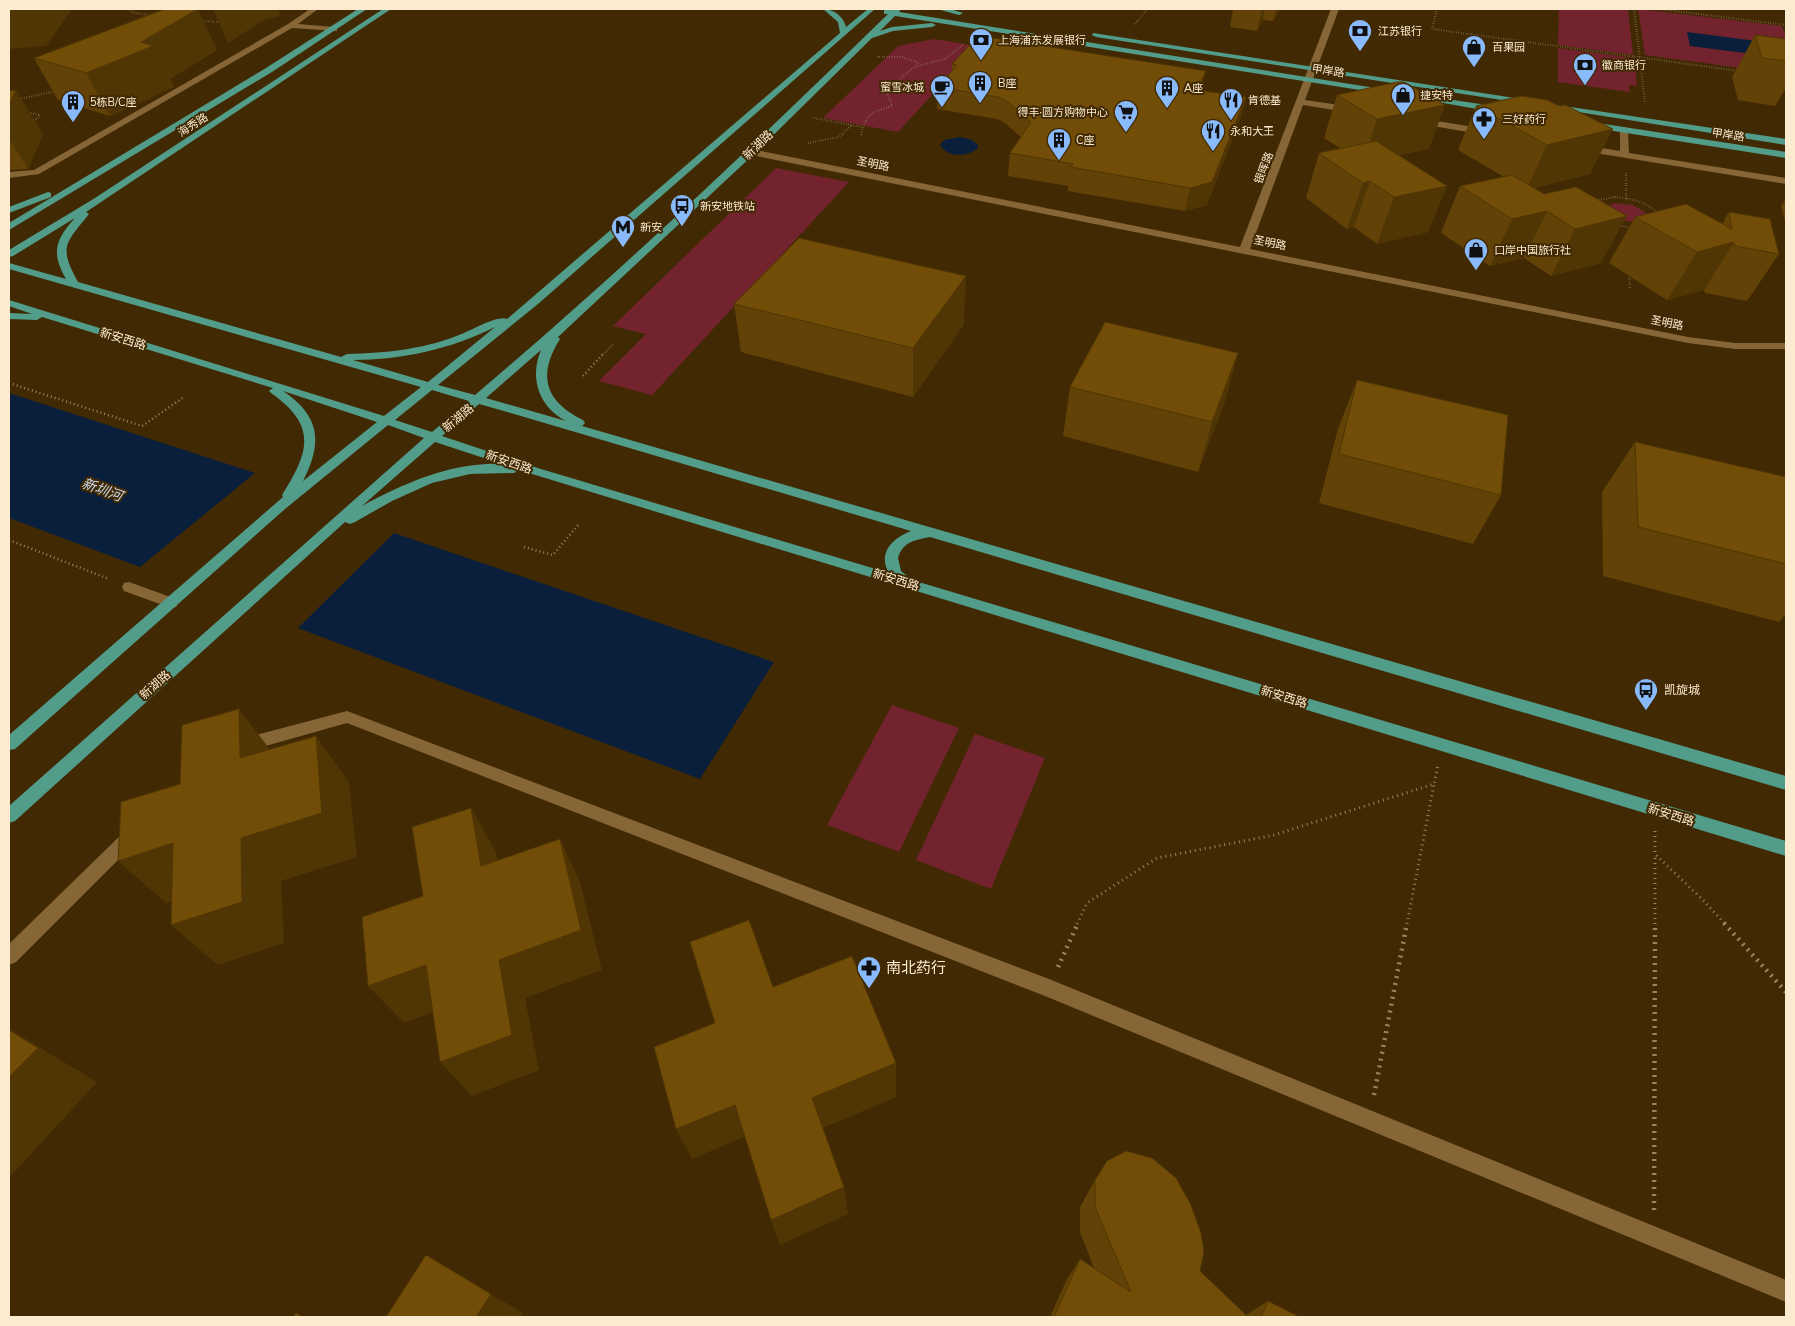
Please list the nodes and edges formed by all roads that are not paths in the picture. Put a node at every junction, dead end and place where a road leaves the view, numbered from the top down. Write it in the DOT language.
graph roads {
  1 [pos="314,9"];
  2 [pos="363,9"];
  3 [pos="387,9"];
  4 [pos="826,9"];
  5 [pos="870,9"];
  6 [pos="939,9"];
  7 [pos="1335,9"];
  8 [pos="896,11"];
  9 [pos="968,15"];
  10 [pos="960,24"];
  11 [pos="291,26"];
  12 [pos="334,29"];
  13 [pos="844,33"];
  14 [pos="1084,33"];
  15 [pos="868,37"];
  16 [pos="1313,69"];
  17 [pos="1309,79"];
  18 [pos="1398,94"];
  19 [pos="1408,95"];
  20 [pos="1300,102"];
  21 [pos="1506,111"];
  22 [pos="1366,112"];
  23 [pos="1404,118"];
  24 [pos="1585,124"];
  25 [pos="1624,130"];
  26 [pos="1500,134"];
  27 [pos="1786,142"];
  28 [pos="1577,147"];
  29 [pos="751,152"];
  30 [pos="1625,154"];
  31 [pos="1786,155"];
  32 [pos="9,175"];
  33 [pos="89,179"];
  34 [pos="1786,181"];
  35 [pos="98,200"];
  36 [pos="9,210"];
  37 [pos="9,227"];
  38 [pos="1244,251"];
  39 [pos="9,254"];
  40 [pos="9,266"];
  41 [pos="75,286"];
  42 [pos="534,302"];
  43 [pos="9,303"];
  44 [pos="9,316"];
  45 [pos="56,318"];
  46 [pos="561,328"];
  47 [pos="1786,346"];
  48 [pos="327,356"];
  49 [pos="256,380"];
  50 [pos="430,386"];
  51 [pos="479,400"];
  52 [pos="387,421"];
  53 [pos="435,437"];
  54 [pos="622,441"];
  55 [pos="537,472"];
  56 [pos="280,506"];
  57 [pos="325,534"];
  58 [pos="936,534"];
  59 [pos="911,585"];
  60 [pos="129,587"];
  61 [pos="170,603"];
  62 [pos="9,744"];
  63 [pos="224,751"];
  64 [pos="1786,783"];
  65 [pos="9,816"];
  66 [pos="144,823"];
  67 [pos="1786,850"];
  68 [pos="9,956"];
  69 [pos="1786,1291"];
  1 -- 11 [label="street"];
  2 -- 12 [label="main road, 海秀路"];
  3 -- 35 [label="main road, 海秀路"];
  4 -- 13 [label="main road"];
  5 -- 8 [label="main road, 甲岸路"];
  5 -- 13 [label="main road"];
  6 -- 9 [label="main road"];
  7 -- 16 [label="street, 银晖路"];
  8 -- 10 [label="main road, 甲岸路"];
  8 -- 15 [label="main road, 新湖路"];
  10 -- 15 [label="main road"];
  10 -- 17 [label="main road, 甲岸路"];
  11 -- 12 [label="street"];
  11 -- 32 [label="street"];
  12 -- 33 [label="main road, 海秀路"];
  13 -- 42 [label="main road"];
  14 -- 16 [label="main road, 甲岸路"];
  15 -- 29 [label="main road, 新湖路"];
  16 -- 17 [label="street, 银晖路"];
  16 -- 27 [label="main road, 甲岸路"];
  17 -- 18 [label="main road, 甲岸路"];
  17 -- 20 [label="street, 银晖路"];
  19 -- 21 [label="main road"];
  20 -- 22 [label="street"];
  20 -- 38 [label="street, 银晖路"];
  23 -- 26 [label="street"];
  24 -- 25 [label="main road, 甲岸路"];
  25 -- 30 [label="street"];
  25 -- 31 [label="main road, 甲岸路"];
  28 -- 30 [label="street"];
  29 -- 38 [label="street, 圣明路"];
  29 -- 46 [label="main road, 新湖路"];
  30 -- 34 [label="street"];
  33 -- 36 [label="main road"];
  33 -- 37 [label="main road, 海秀路"];
  35 -- 39 [label="main road, 海秀路"];
  35 -- 41 [label="main road"];
  38 -- 47 [label="street, 圣明路"];
  40 -- 41 [label="main road"];
  41 -- 48 [label="main road"];
  42 -- 48 [label="main road"];
  42 -- 50 [label="main road"];
  43 -- 45 [label="main road, 新安西路"];
  44 -- 45 [label="main road"];
  45 -- 49 [label="main road, 新安西路"];
  46 -- 51 [label="main road, 新湖路"];
  46 -- 54 [label="main road"];
  48 -- 50 [label="main road"];
  49 -- 52 [label="main road, 新安西路"];
  49 -- 56 [label="main road"];
  50 -- 51 [label="main road"];
  50 -- 52 [label="main road"];
  51 -- 53 [label="main road, 新湖路"];
  51 -- 54 [label="main road"];
  52 -- 53 [label="main road, 新安西路"];
  52 -- 56 [label="main road"];
  53 -- 55 [label="main road, 新安西路"];
  53 -- 57 [label="main road, 新湖路"];
  54 -- 58 [label="main road"];
  55 -- 57 [label="main road"];
  55 -- 59 [label="main road, 新安西路"];
  56 -- 61 [label="main road"];
  57 -- 65 [label="main road, 新湖路"];
  58 -- 59 [label="main road"];
  58 -- 64 [label="main road"];
  59 -- 67 [label="main road, 新安西路"];
  60 -- 61 [label="street"];
  61 -- 62 [label="main road"];
  63 -- 69 [label="street"];
  66 -- 68 [label="street"];
}
